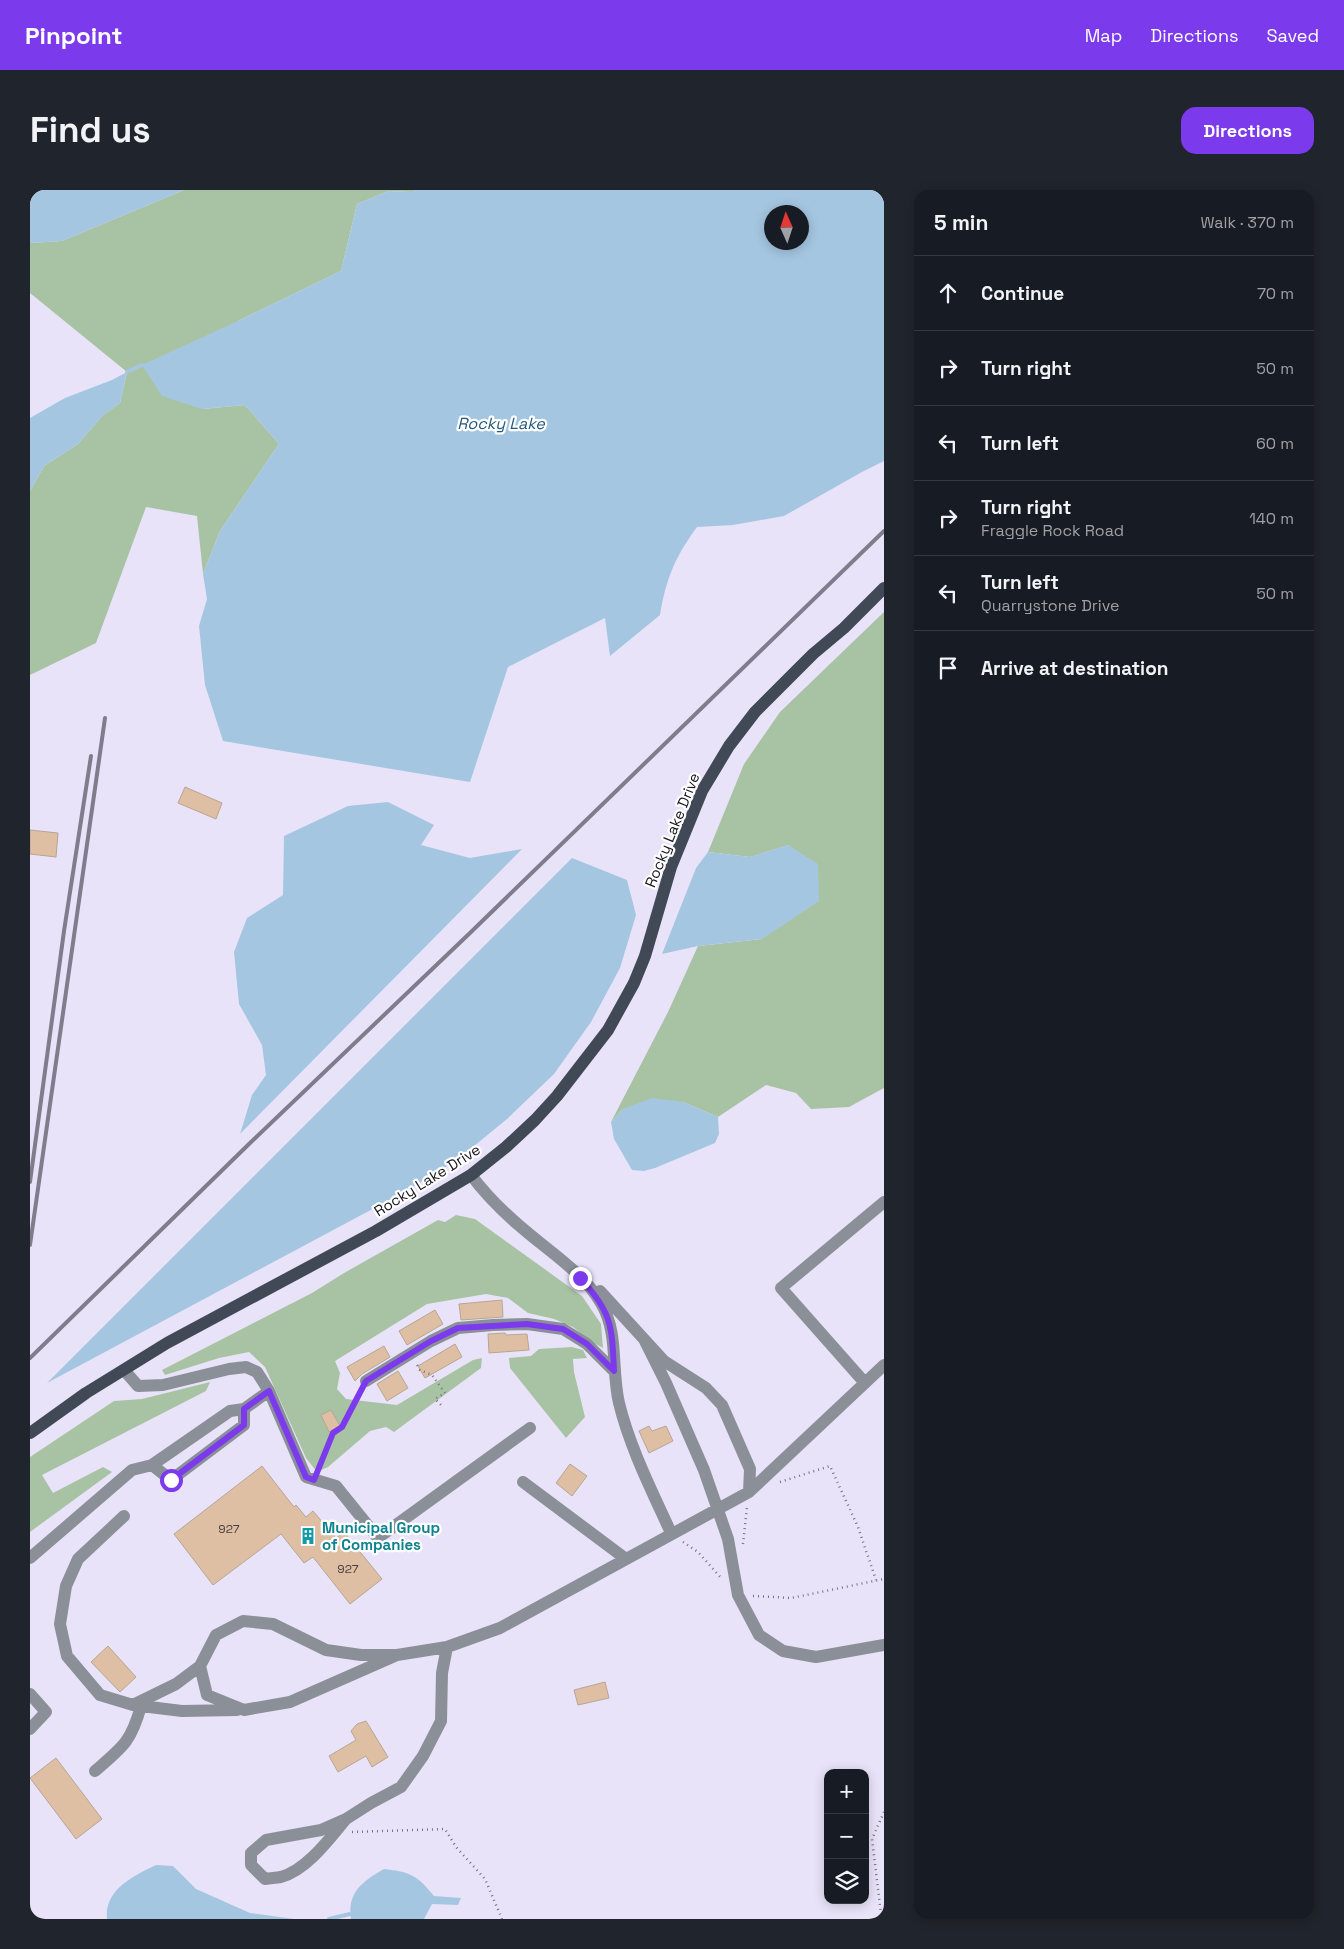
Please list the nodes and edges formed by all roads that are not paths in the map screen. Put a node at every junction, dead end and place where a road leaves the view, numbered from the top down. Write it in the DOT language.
graph roads {
  1 [pos="884,588"];
  2 [pos="470,1175"];
  3 [pos="884,1202"];
  4 [pos="563,1260"];
  5 [pos="644,1341"];
  6 [pos="884,1365"];
  7 [pos="124,1370"];
  8 [pos="614,1371"];
  9 [pos="366,1381"];
  10 [pos="865,1383"];
  11 [pos="269,1391"];
  12 [pos="244,1409"];
  13 [pos="530,1428"];
  14 [pos="30,1433"];
  15 [pos="152,1464"];
  16 [pos="523,1482"];
  17 [pos="749,1492"];
  18 [pos="718,1508"];
  19 [pos="124,1516"];
  20 [pos="671,1534"];
  21 [pos="30,1558"];
  22 [pos="626,1559"];
  23 [pos="884,1645"];
  24 [pos="447,1647"];
  25 [pos="397,1655"];
  26 [pos="200,1666"];
  27 [pos="30,1694"];
  28 [pos="137,1706"];
  29 [pos="244,1710"];
  30 [pos="30,1729"];
  31 [pos="95,1771"];
  32 [pos="346,1819"];
  1 -- 2 [label="main road, Rocky Lake Drive"];
  2 -- 4 [label="street"];
  2 -- 7 [label="main road, Rocky Lake Drive"];
  3 -- 10 [label="street"];
  4 -- 5 [label="street"];
  4 -- 8 [label="street"];
  5 -- 17 [label="street"];
  5 -- 18 [label="street"];
  6 -- 10 [label="street"];
  7 -- 11 [label="street"];
  7 -- 14 [label="main road, Rocky Lake Drive"];
  8 -- 9 [label="street"];
  8 -- 20 [label="street"];
  10 -- 17 [label="street"];
  11 -- 12 [label="street"];
  11 -- 13 [label="street"];
  12 -- 15 [label="street"];
  12 -- 15 [label="street"];
  15 -- 21 [label="street"];
  16 -- 22 [label="street"];
  17 -- 18 [label="street"];
  18 -- 20 [label="street"];
  18 -- 23 [label="street"];
  19 -- 28 [label="street"];
  20 -- 22 [label="street"];
  22 -- 24 [label="street"];
  24 -- 25 [label="street"];
  24 -- 32 [label="street"];
  25 -- 26 [label="street"];
  25 -- 29 [label="street"];
  26 -- 28 [label="street"];
  26 -- 29 [label="street"];
  27 -- 30 [label="street"];
  28 -- 29 [label="street"];
  28 -- 31 [label="street"];
  32 -- 32 [label="street"];
}
